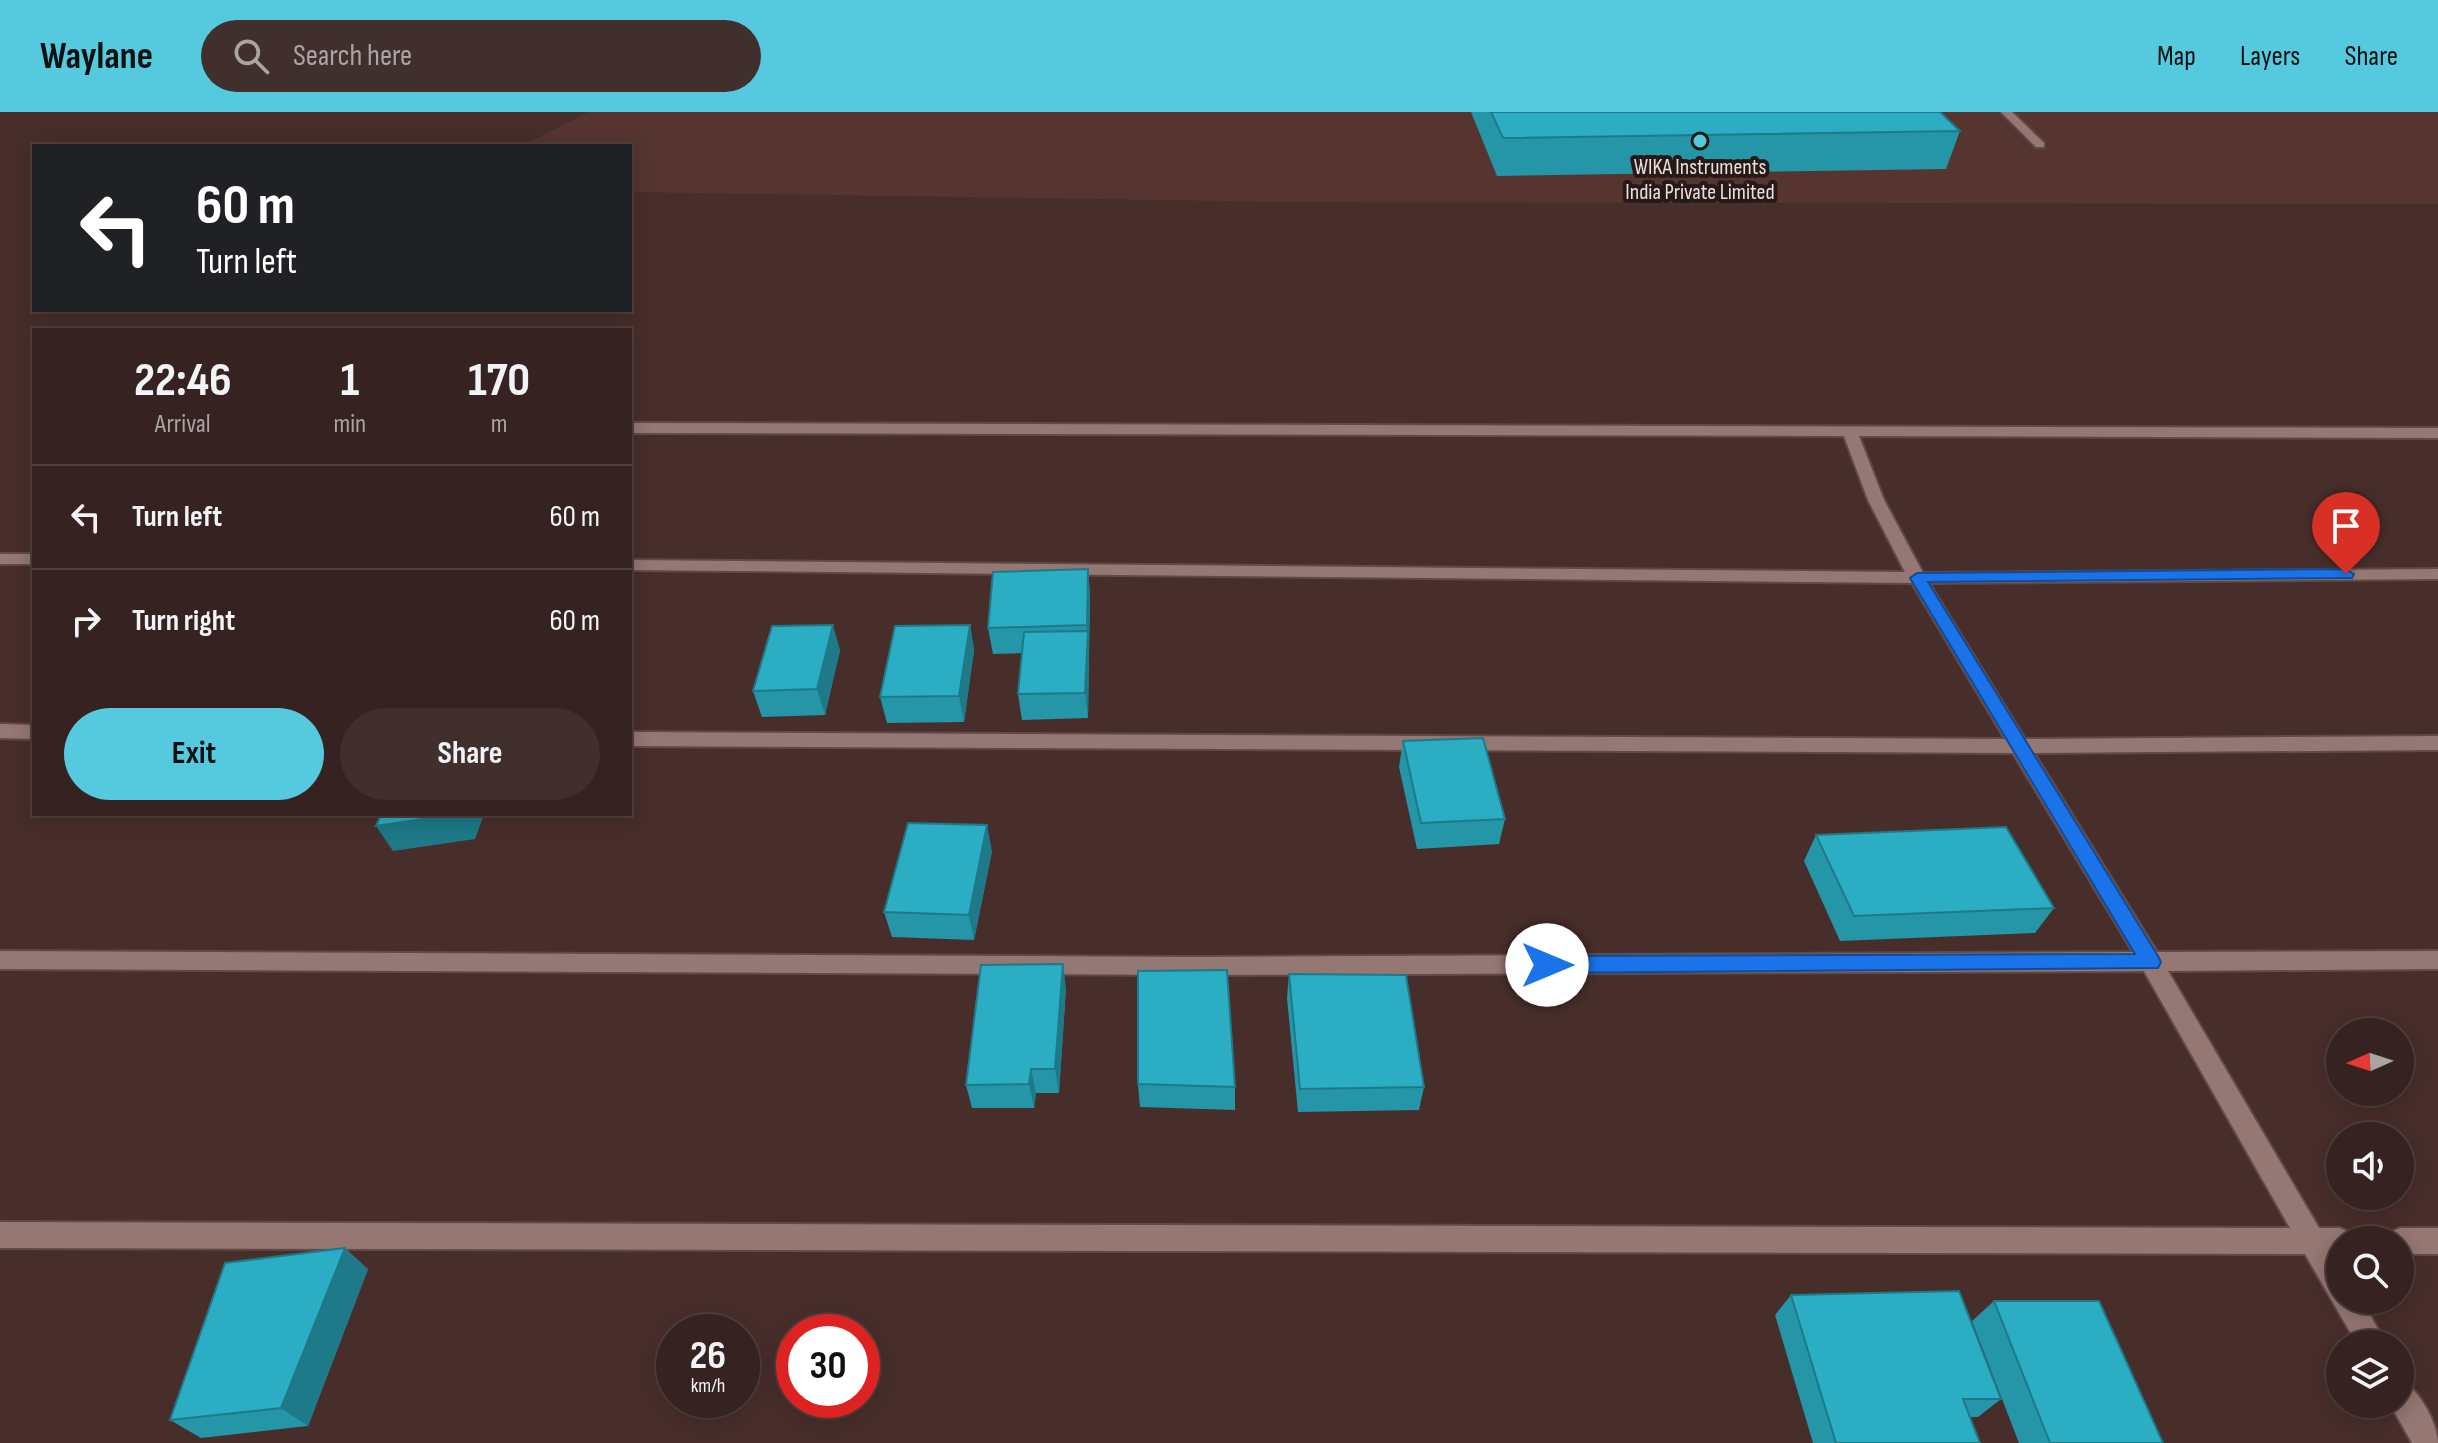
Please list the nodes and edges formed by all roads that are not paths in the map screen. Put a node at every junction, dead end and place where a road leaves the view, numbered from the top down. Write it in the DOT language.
graph roads {
  1 [pos="2006,112"];
  2 [pos="2040,145"];
  3 [pos="632,428"];
  4 [pos="1850,432"];
  5 [pos="2438,433"];
  6 [pos="0,559"];
  7 [pos="32,559"];
  8 [pos="632,565"];
  9 [pos="2438,574"];
  10 [pos="1917,578"];
  11 [pos="0,731"];
  12 [pos="32,732"];
  13 [pos="632,739"];
  14 [pos="2438,743"];
  15 [pos="2021,746"];
  16 [pos="0,960"];
  17 [pos="2438,960"];
  18 [pos="2151,962"];
  19 [pos="0,1235"];
  20 [pos="2313,1241"];
  21 [pos="2326,1241"];
  22 [pos="2414,1241"];
  23 [pos="2438,1241"];
  24 [pos="2326,1264"];
  25 [pos="2414,1418"];
  26 [pos="2428,1443"];
  1 -- 2 [label="street"];
  3 -- 4 [label="street"];
  4 -- 5 [label="street"];
  4 -- 10 [label="street"];
  6 -- 7 [label="street"];
  8 -- 10 [label="street"];
  9 -- 10 [label="street"];
  10 -- 15 [label="street"];
  11 -- 12 [label="street"];
  13 -- 15 [label="street"];
  14 -- 15 [label="street"];
  15 -- 18 [label="street"];
  16 -- 18 [label="street"];
  17 -- 18 [label="street"];
  18 -- 20 [label="street"];
  19 -- 20 [label="street"];
  20 -- 21 [label="street"];
  20 -- 24 [label="street"];
  22 -- 23 [label="street"];
  25 -- 26 [label="street"];
}
